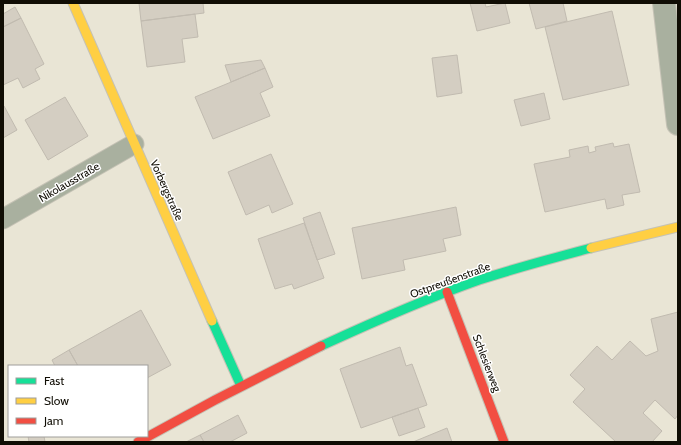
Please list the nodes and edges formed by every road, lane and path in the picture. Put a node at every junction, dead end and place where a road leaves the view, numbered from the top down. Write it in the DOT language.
graph roads {
  1 [pos="73,3"];
  2 [pos="664,3"];
  3 [pos="678,124"];
  4 [pos="134,144"];
  5 [pos="3,219"];
  6 [pos="678,227"];
  7 [pos="447,292"];
  8 [pos="241,386"];
  9 [pos="147,437"];
  10 [pos="148,437"];
  11 [pos="138,442"];
  12 [pos="504,442"];
  1 -- 4 [label="street, Vorbergstraße"];
  2 -- 3 [label="street"];
  4 -- 5 [label="lane, Nikolausstraße"];
  4 -- 8 [label="street, Vorbergstraße"];
  6 -- 7 [label="street, Ostpreußenstraße"];
  7 -- 8 [label="street, Ostpreußenstraße"];
  7 -- 12 [label="street, Schlesierweg"];
  8 -- 10 [label="street, Ostpreußenstraße"];
  9 -- 11 [label="street, Ostpreußenstraße"];
}
